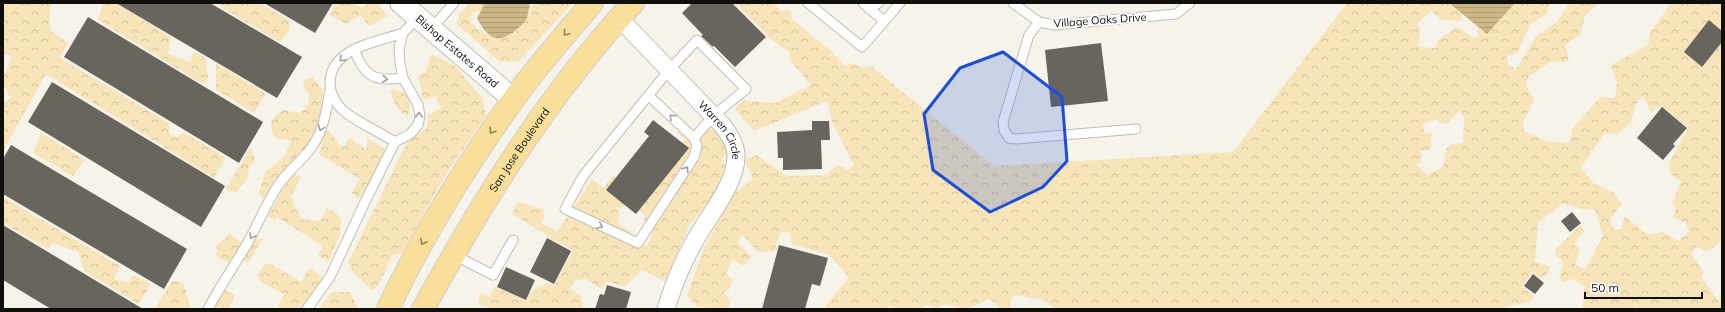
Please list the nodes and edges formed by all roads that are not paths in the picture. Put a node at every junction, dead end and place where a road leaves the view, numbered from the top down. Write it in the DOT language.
graph roads {
  1 [pos="402,3"];
  2 [pos="454,3"];
  3 [pos="592,3"];
  4 [pos="808,3"];
  5 [pos="879,3"];
  6 [pos="900,3"];
  7 [pos="1013,3"];
  8 [pos="1190,3"];
  9 [pos="866,6"];
  10 [pos="622,8"];
  11 [pos="884,21"];
  12 [pos="1039,22"];
  13 [pos="424,23"];
  14 [pos="403,33"];
  15 [pos="354,50"];
  16 [pos="670,70"];
  17 [pos="403,78"];
  18 [pos="330,90"];
  19 [pos="649,96"];
  20 [pos="513,99"];
  21 [pos="713,116"];
  22 [pos="1136,129"];
  23 [pos="694,138"];
  24 [pos="395,142"];
  25 [pos="513,240"];
  26 [pos="453,254"];
  27 [pos="208,309"];
  28 [pos="307,309"];
  29 [pos="388,309"];
  30 [pos="423,309"];
  31 [pos="666,309"];
  1 -- 13 [label="street, Bishop Estates Road"];
  2 -- 13 [label="lane"];
  3 -- 20 [label="main road, one-way"];
  4 -- 11 [label="lane"];
  5 -- 9 [label="lane"];
  6 -- 11 [label="lane"];
  7 -- 12 [label="lane, Village Oaks Drive"];
  8 -- 12 [label="lane, Village Oaks Drive"];
  9 -- 11 [label="lane"];
  10 -- 16 [label="street, Warren Circle"];
  10 -- 26 [label="main road, San Jose Boulevard"];
  12 -- 22 [label="lane"];
  13 -- 14 [label="lane"];
  13 -- 20 [label="street, Bishop Estates Road"];
  14 -- 15 [label="lane"];
  14 -- 17 [label="lane"];
  15 -- 17 [label="lane, one-way"];
  15 -- 18 [label="lane, one-way"];
  16 -- 19 [label="lane"];
  16 -- 21 [label="street, Warren Circle"];
  16 -- 21 [label="lane"];
  24 -- 17 [label="lane, one-way"];
  18 -- 24 [label="lane"];
  18 -- 27 [label="lane, one-way"];
  23 -- 19 [label="lane, one-way"];
  19 -- 23 [label="lane, one-way"];
  20 -- 26 [label="main road"];
  20 -- 29 [label="main road, one-way"];
  21 -- 23 [label="lane"];
  21 -- 31 [label="street, Warren Circle"];
  24 -- 28 [label="lane"];
  25 -- 26 [label="lane"];
  26 -- 30 [label="main road, San Jose Boulevard"];
}
